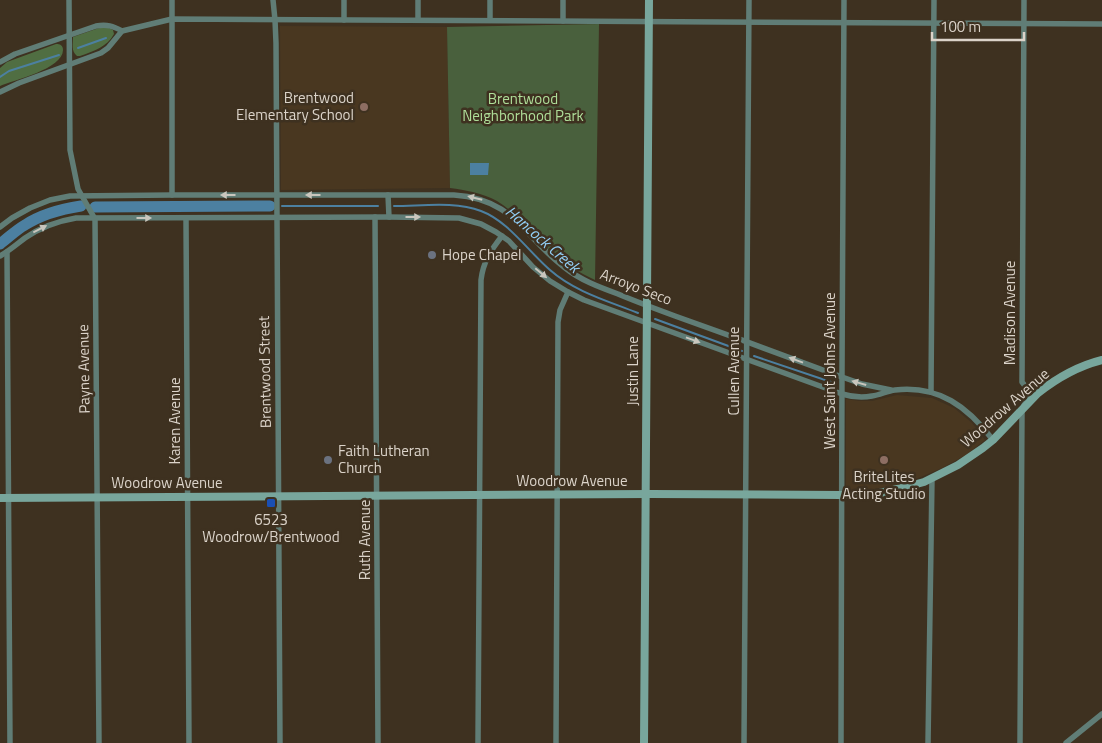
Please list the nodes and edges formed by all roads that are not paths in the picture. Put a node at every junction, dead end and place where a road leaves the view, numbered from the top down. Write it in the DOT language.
graph roads {
  1 [pos="69,0"];
  2 [pos="172,0"];
  3 [pos="273,0"];
  4 [pos="344,0"];
  5 [pos="418,0"];
  6 [pos="490,0"];
  7 [pos="563,0"];
  8 [pos="649,0"];
  9 [pos="749,0"];
  10 [pos="844,0"];
  11 [pos="934,0"];
  12 [pos="1024,0"];
  13 [pos="172,19"];
  14 [pos="275,20"];
  15 [pos="344,20"];
  16 [pos="418,20"];
  17 [pos="490,20"];
  18 [pos="563,21"];
  19 [pos="649,22"];
  20 [pos="748,22"];
  21 [pos="844,23"];
  22 [pos="934,23"];
  23 [pos="1023,24"];
  24 [pos="1102,24"];
  25 [pos="122,31"];
  26 [pos="69,36"];
  27 [pos="0,62"];
  28 [pos="68,66"];
  29 [pos="0,92"];
  30 [pos="172,195"];
  31 [pos="277,195"];
  32 [pos="388,195"];
  33 [pos="83,196"];
  34 [pos="375,217"];
  35 [pos="388,217"];
  36 [pos="186,218"];
  37 [pos="276,218"];
  38 [pos="95,219"];
  39 [pos="0,227"];
  40 [pos="502,236"];
  41 [pos="7,252"];
  42 [pos="0,256"];
  43 [pos="568,292"];
  44 [pos="647,306"];
  45 [pos="647,323"];
  46 [pos="747,342"];
  47 [pos="746,360"];
  48 [pos="1102,360"];
  49 [pos="842,377"];
  50 [pos="894,390"];
  51 [pos="931,392"];
  52 [pos="842,394"];
  53 [pos="1022,411"];
  54 [pos="993,440"];
  55 [pos="932,479"];
  56 [pos="646,494"];
  57 [pos="479,495"];
  58 [pos="557,495"];
  59 [pos="746,495"];
  60 [pos="842,495"];
  61 [pos="279,496"];
  62 [pos="377,496"];
  63 [pos="98,497"];
  64 [pos="188,497"];
  65 [pos="4,498"];
  66 [pos="1102,714"];
  67 [pos="10,743"];
  68 [pos="99,743"];
  69 [pos="189,743"];
  70 [pos="280,743"];
  71 [pos="378,743"];
  72 [pos="478,743"];
  73 [pos="556,743"];
  74 [pos="644,743"];
  75 [pos="744,743"];
  76 [pos="840,743"];
  77 [pos="928,743"];
  78 [pos="1020,743"];
  79 [pos="1066,743"];
  1 -- 26 [label="street, Payne Avenue"];
  2 -- 13 [label="street"];
  3 -- 14 [label="street, Brentwood Street"];
  4 -- 15 [label="street"];
  5 -- 16 [label="street"];
  6 -- 17 [label="street"];
  7 -- 18 [label="street"];
  8 -- 19 [label="street, Justin Lane"];
  9 -- 20 [label="street, Cullen Avenue"];
  10 -- 21 [label="street, West Saint Johns Avenue"];
  11 -- 22 [label="street"];
  12 -- 23 [label="street, Madison Avenue"];
  13 -- 14 [label="street"];
  13 -- 25 [label="street"];
  13 -- 30 [label="street"];
  14 -- 15 [label="street"];
  14 -- 31 [label="street, Brentwood Street"];
  15 -- 16 [label="street"];
  16 -- 17 [label="street"];
  17 -- 18 [label="street"];
  18 -- 19 [label="street"];
  19 -- 20 [label="street"];
  19 -- 44 [label="street, Justin Lane"];
  20 -- 21 [label="street"];
  20 -- 46 [label="street, Cullen Avenue"];
  21 -- 22 [label="street"];
  21 -- 49 [label="street, West Saint Johns Avenue"];
  22 -- 23 [label="street"];
  22 -- 51 [label="street"];
  23 -- 24 [label="street"];
  23 -- 53 [label="street, Madison Avenue"];
  25 -- 26 [label="street"];
  25 -- 28 [label="street"];
  26 -- 27 [label="street"];
  26 -- 28 [label="street, Payne Avenue"];
  28 -- 29 [label="street"];
  28 -- 33 [label="street, Payne Avenue"];
  31 -- 30 [label="street, Arroyo Seco, one-way"];
  30 -- 33 [label="street, Arroyo Seco"];
  32 -- 31 [label="street, Arroyo Seco, one-way"];
  31 -- 37 [label="street, Brentwood Street"];
  32 -- 35 [label="street"];
  44 -- 32 [label="street, Arroyo Seco, one-way"];
  33 -- 38 [label="street, Payne Avenue"];
  33 -- 39 [label="street, Arroyo Seco"];
  34 -- 35 [label="street, Arroyo Seco"];
  34 -- 37 [label="street, Arroyo Seco"];
  34 -- 62 [label="street, Ruth Avenue"];
  35 -- 40 [label="street, Arroyo Seco, one-way"];
  36 -- 37 [label="street, Arroyo Seco"];
  38 -- 36 [label="street, Arroyo Seco, one-way"];
  36 -- 64 [label="street, Karen Avenue"];
  37 -- 61 [label="street, Brentwood Street"];
  41 -- 38 [label="street, Arroyo Seco, one-way"];
  38 -- 63 [label="street, Payne Avenue"];
  40 -- 43 [label="street, Arroyo Seco, one-way"];
  40 -- 57 [label="street"];
  41 -- 42 [label="street, Arroyo Seco"];
  41 -- 65 [label="street"];
  43 -- 45 [label="street, Arroyo Seco"];
  43 -- 58 [label="street"];
  44 -- 45 [label="street, Justin Lane"];
  44 -- 46 [label="street, Arroyo Seco"];
  45 -- 47 [label="street, Arroyo Seco, one-way"];
  45 -- 56 [label="street, Justin Lane"];
  46 -- 47 [label="street, Cullen Avenue"];
  49 -- 46 [label="street, Arroyo Seco, one-way"];
  47 -- 52 [label="street, Arroyo Seco"];
  47 -- 59 [label="street, Cullen Avenue"];
  48 -- 53 [label="street, Woodrow Avenue"];
  50 -- 49 [label="street, Arroyo Seco, one-way"];
  49 -- 52 [label="street, West Saint Johns Avenue"];
  50 -- 51 [label="street, Arroyo Seco"];
  50 -- 52 [label="street, Arroyo Seco"];
  51 -- 54 [label="street, Arroyo Seco"];
  52 -- 60 [label="street, West Saint Johns Avenue"];
  53 -- 54 [label="street, Woodrow Avenue"];
  53 -- 78 [label="street, Madison Avenue"];
  54 -- 55 [label="street, Woodrow Avenue"];
  55 -- 60 [label="street, Woodrow Avenue"];
  55 -- 77 [label="street"];
  56 -- 58 [label="street, Woodrow Avenue"];
  56 -- 59 [label="street, Woodrow Avenue"];
  56 -- 74 [label="street, Justin Lane"];
  57 -- 58 [label="street, Woodrow Avenue"];
  57 -- 62 [label="street, Woodrow Avenue"];
  57 -- 72 [label="street"];
  58 -- 73 [label="street"];
  59 -- 60 [label="street, Woodrow Avenue"];
  59 -- 75 [label="street, Cullen Avenue"];
  60 -- 76 [label="street, West Saint Johns Avenue"];
  61 -- 62 [label="street, Woodrow Avenue"];
  61 -- 64 [label="street, Woodrow Avenue"];
  61 -- 70 [label="street, Brentwood Street"];
  62 -- 71 [label="street, Ruth Avenue"];
  63 -- 64 [label="street, Woodrow Avenue"];
  63 -- 65 [label="street, Woodrow Avenue"];
  63 -- 68 [label="street, Payne Avenue"];
  64 -- 69 [label="street, Karen Avenue"];
  65 -- 67 [label="street"];
  66 -- 79 [label="street"];
}
